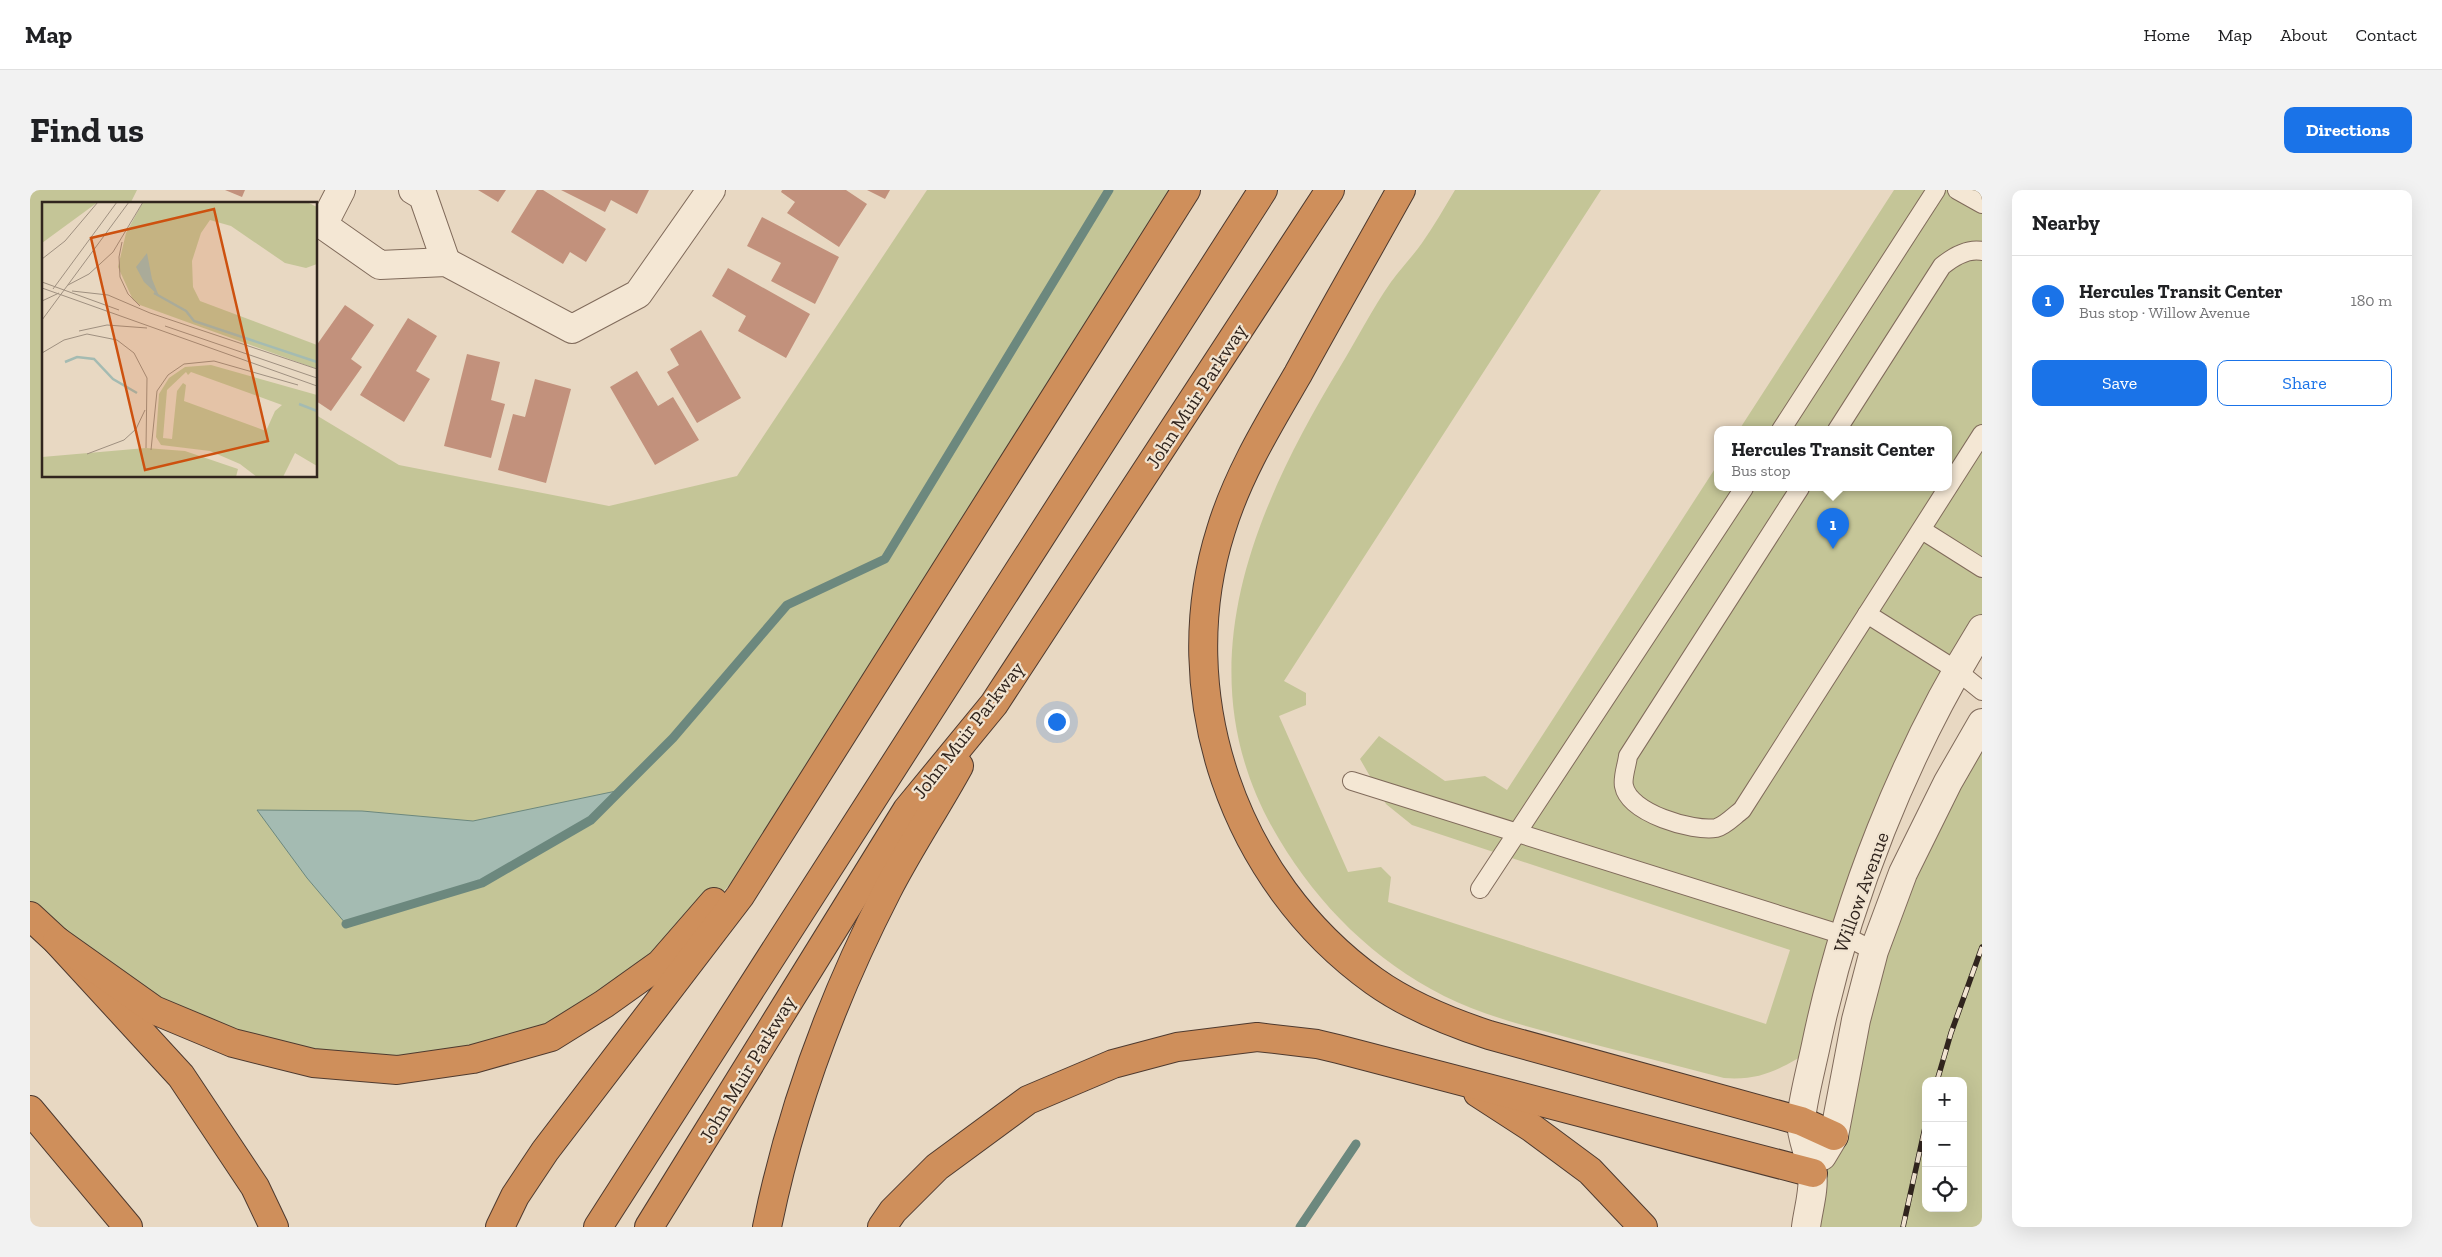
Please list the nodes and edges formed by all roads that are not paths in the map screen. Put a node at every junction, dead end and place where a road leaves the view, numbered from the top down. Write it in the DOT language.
graph roads {
  1 [pos="341,190"];
  2 [pos="413,190"];
  3 [pos="710,190"];
  4 [pos="1186,190"];
  5 [pos="1262,190"];
  6 [pos="1330,190"];
  7 [pos="1401,190"];
  8 [pos="1936,190"];
  9 [pos="1957,190"];
  10 [pos="1982,204"];
  11 [pos="1982,252"];
  12 [pos="446,262"];
  13 [pos="1784,426"];
  14 [pos="1840,426"];
  15 [pos="1982,434"];
  16 [pos="1952,482"];
  17 [pos="1742,491"];
  18 [pos="1798,491"];
  19 [pos="1946,491"];
  20 [pos="1922,530"];
  21 [pos="1982,568"];
  22 [pos="1867,614"];
  23 [pos="1982,629"];
  24 [pos="1956,670"];
  25 [pos="1982,691"];
  26 [pos="994,704"];
  27 [pos="1982,723"];
  28 [pos="1352,781"];
  29 [pos="794,811"];
  30 [pos="1516,833"];
  31 [pos="1480,889"];
  32 [pos="30,916"];
  33 [pos="1843,935"];
  34 [pos="57,941"];
  35 [pos="1874,951"];
  36 [pos="1460,1081"];
  37 [pos="30,1110"];
  38 [pos="1801,1121"];
  39 [pos="1834,1136"];
  40 [pos="1813,1173"];
  41 [pos="128,1227"];
  42 [pos="274,1227"];
  43 [pos="500,1227"];
  44 [pos="598,1227"];
  45 [pos="649,1227"];
  46 [pos="767,1227"];
  47 [pos="882,1227"];
  48 [pos="1643,1227"];
  49 [pos="1806,1227"];
  1 -- 12 [label="street"];
  2 -- 12 [label="street"];
  3 -- 12 [label="street"];
  4 -- 29 [label="highway"];
  5 -- 44 [label="highway, John Muir Parkway"];
  6 -- 26 [label="highway, John Muir Parkway"];
  7 -- 38 [label="highway"];
  8 -- 13 [label="lane"];
  9 -- 10 [label="lane"];
  11 -- 14 [label="lane"];
  15 -- 16 [label="lane"];
  17 -- 30 [label="lane"];
  18 -- 22 [label="lane"];
  19 -- 20 [label="lane"];
  20 -- 21 [label="lane"];
  20 -- 22 [label="lane"];
  22 -- 24 [label="lane"];
  23 -- 24 [label="street, Willow Avenue"];
  24 -- 25 [label="lane"];
  24 -- 33 [label="street, Willow Avenue"];
  26 -- 45 [label="highway, John Muir Parkway"];
  26 -- 46 [label="highway"];
  27 -- 35 [label="street, Willow Avenue"];
  28 -- 30 [label="lane"];
  29 -- 34 [label="highway"];
  29 -- 43 [label="highway"];
  30 -- 31 [label="lane"];
  30 -- 33 [label="lane"];
  32 -- 34 [label="highway"];
  33 -- 35 [label="lane"];
  33 -- 38 [label="street, Willow Avenue"];
  34 -- 42 [label="highway"];
  35 -- 39 [label="street, Willow Avenue"];
  36 -- 40 [label="highway"];
  36 -- 47 [label="highway"];
  36 -- 48 [label="highway"];
  37 -- 41 [label="highway"];
  38 -- 39 [label="highway"];
  38 -- 40 [label="street, Willow Avenue"];
  39 -- 40 [label="street, Willow Avenue"];
  40 -- 49 [label="street, Willow Avenue"];
}
